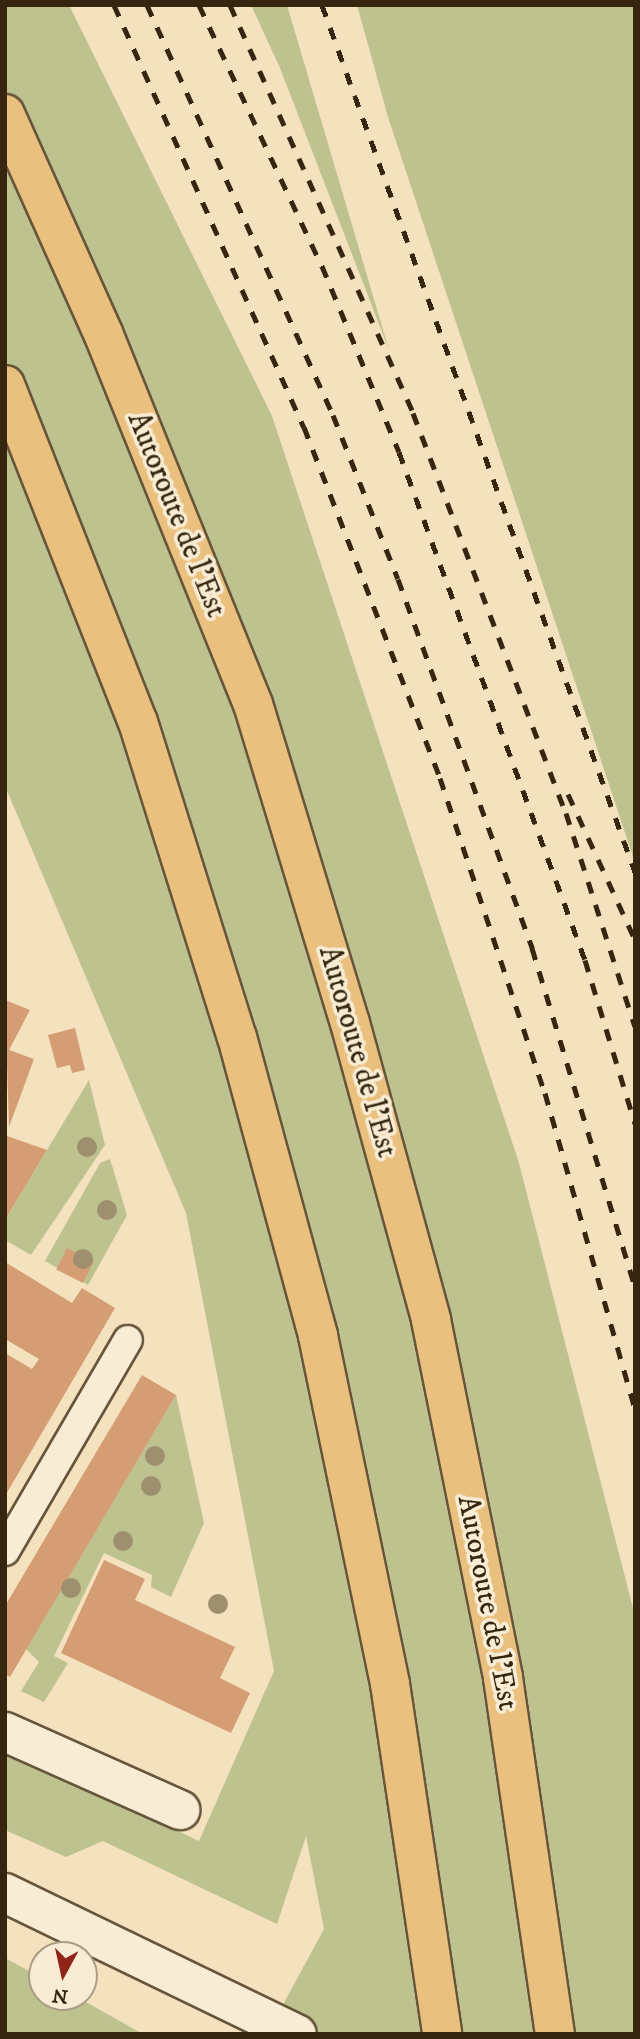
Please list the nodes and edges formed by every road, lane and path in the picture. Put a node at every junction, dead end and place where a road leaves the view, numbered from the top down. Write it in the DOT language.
graph roads {
  1 [pos="5,114"];
  2 [pos="5,385"];
  3 [pos="128,1340"];
  4 [pos="5,1552"];
  5 [pos="5,1732"];
  6 [pos="180,1810"];
  7 [pos="5,1893"];
  8 [pos="297,2034"];
  9 [pos="442,2034"];
  10 [pos="555,2034"];
  1 -- 10 [label="highway, Autoroute de l’Est"];
  2 -- 9 [label="highway"];
  3 -- 4 [label="lane"];
  5 -- 6 [label="street"];
  7 -- 8 [label="street"];
}
